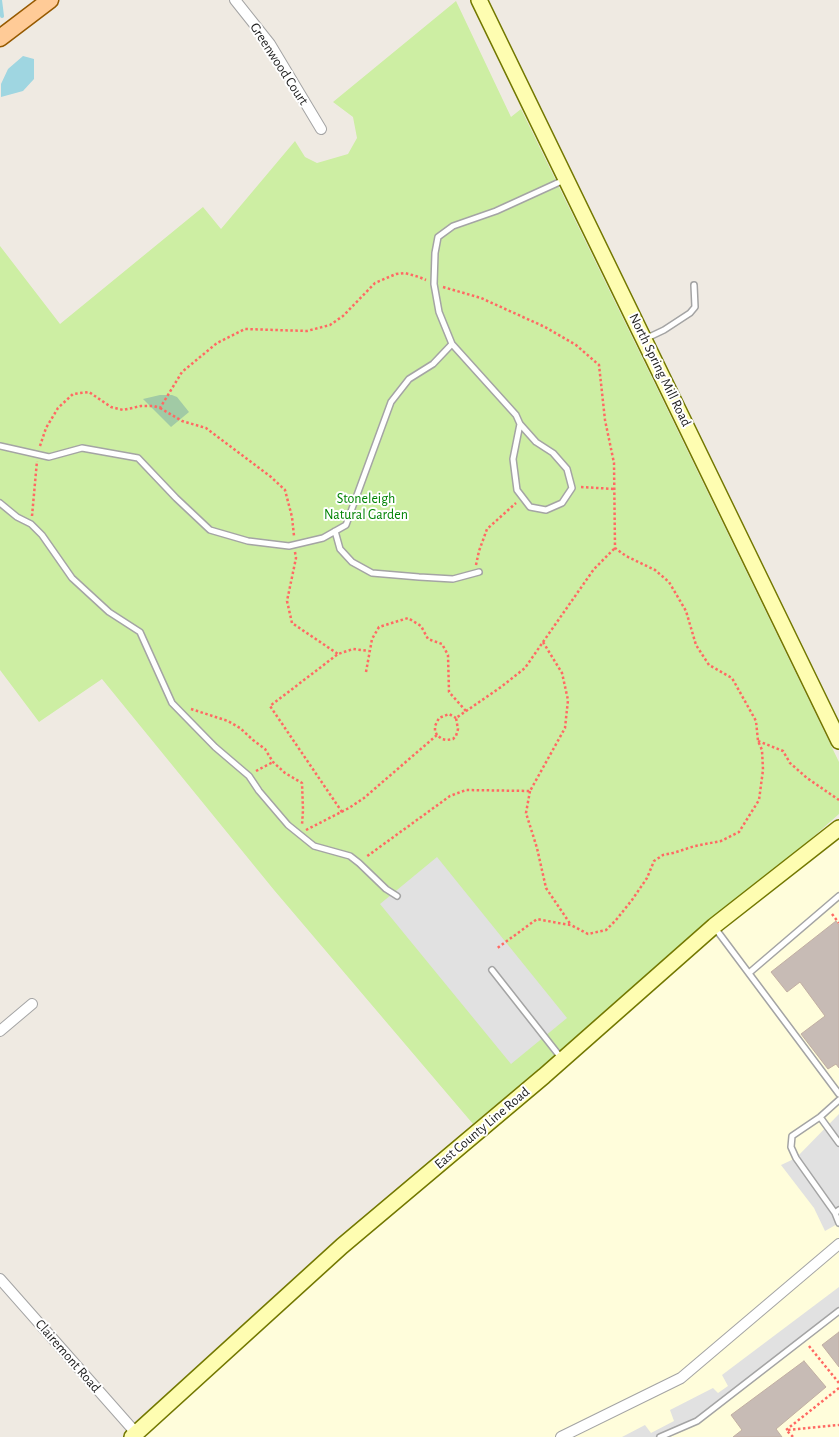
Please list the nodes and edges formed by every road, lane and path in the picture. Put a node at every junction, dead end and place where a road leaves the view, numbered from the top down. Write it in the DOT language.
graph roads {
  1 [pos="50,0"];
  2 [pos="235,0"];
  3 [pos="479,0"];
  4 [pos="0,38"];
  5 [pos="321,129"];
  6 [pos="567,179"];
  7 [pos="434,284"];
  8 [pos="694,285"];
  9 [pos="645,340"];
  10 [pos="452,344"];
  11 [pos="160,408"];
  12 [pos="520,424"];
  13 [pos="0,446"];
  14 [pos="38,454"];
  15 [pos="572,488"];
  16 [pos="614,489"];
  17 [pos="524,499"];
  18 [pos="0,503"];
  19 [pos="31,524"];
  20 [pos="335,531"];
  21 [pos="295,545"];
  22 [pos="616,548"];
  23 [pos="475,566"];
  24 [pos="479,572"];
  25 [pos="543,642"];
  26 [pos="369,651"];
  27 [pos="338,654"];
  28 [pos="366,672"];
  29 [pos="172,703"];
  30 [pos="466,710"];
  31 [pos="456,718"];
  32 [pos="437,735"];
  33 [pos="839,740"];
  34 [pos="758,741"];
  35 [pos="273,762"];
  36 [pos="249,776"];
  37 [pos="530,791"];
  38 [pos="839,800"];
  39 [pos="342,812"];
  40 [pos="839,828"];
  41 [pos="359,863"];
  42 [pos="397,896"];
  43 [pos="839,896"];
  44 [pos="571,925"];
  45 [pos="714,926"];
  46 [pos="496,949"];
  47 [pos="492,970"];
  48 [pos="749,973"];
  49 [pos="32,1004"];
  50 [pos="0,1031"];
  51 [pos="562,1060"];
  52 [pos="839,1094"];
  53 [pos="839,1100"];
  54 [pos="820,1117"];
  55 [pos="839,1143"];
  56 [pos="837,1212"];
  57 [pos="839,1223"];
  58 [pos="839,1244"];
  59 [pos="0,1279"];
  60 [pos="839,1311"];
  61 [pos="803,1339"];
  62 [pos="839,1383"];
  63 [pos="839,1388"];
  64 [pos="839,1425"];
  65 [pos="786,1430"];
  66 [pos="136,1436"];
  67 [pos="561,1437"];
  68 [pos="660,1437"];
  69 [pos="792,1437"];
  1 -- 4 [label="main road"];
  2 -- 5 [label="street, Greenwood Court"];
  3 -- 6 [label="street, North Spring Mill Road"];
  6 -- 7 [label="lane"];
  6 -- 9 [label="street, North Spring Mill Road"];
  7 -- 10 [label="lane"];
  7 -- 11 [label="path"];
  7 -- 16 [label="path"];
  8 -- 9 [label="lane"];
  9 -- 33 [label="street, North Spring Mill Road"];
  10 -- 12 [label="lane"];
  10 -- 20 [label="lane"];
  11 -- 14 [label="path"];
  11 -- 21 [label="path"];
  12 -- 15 [label="lane"];
  12 -- 17 [label="lane"];
  13 -- 14 [label="lane"];
  14 -- 19 [label="path"];
  14 -- 21 [label="lane"];
  15 -- 16 [label="path"];
  15 -- 17 [label="lane"];
  16 -- 22 [label="path"];
  17 -- 23 [label="path"];
  18 -- 19 [label="lane"];
  19 -- 29 [label="lane"];
  20 -- 21 [label="lane"];
  20 -- 24 [label="lane"];
  21 -- 27 [label="path"];
  22 -- 25 [label="path"];
  22 -- 34 [label="path"];
  25 -- 30 [label="path"];
  25 -- 37 [label="path"];
  26 -- 27 [label="path"];
  26 -- 28 [label="path"];
  26 -- 30 [label="path"];
  27 -- 39 [label="path"];
  29 -- 35 [label="path"];
  29 -- 36 [label="lane"];
  30 -- 31 [label="path"];
  31 -- 32 [label="path"];
  31 -- 32 [label="path"];
  32 -- 39 [label="path"];
  34 -- 38 [label="path"];
  34 -- 44 [label="path"];
  35 -- 36 [label="path"];
  35 -- 39 [label="path"];
  36 -- 41 [label="lane"];
  37 -- 41 [label="path"];
  37 -- 44 [label="path"];
  40 -- 45 [label="street, East County Line Road"];
  41 -- 42 [label="lane"];
  43 -- 48 [label="lane"];
  44 -- 46 [label="path"];
  45 -- 48 [label="lane"];
  45 -- 51 [label="street, East County Line Road"];
  47 -- 51 [label="lane"];
  48 -- 52 [label="lane"];
  49 -- 50 [label="street"];
  51 -- 66 [label="street, East County Line Road"];
  53 -- 54 [label="lane"];
  54 -- 55 [label="lane"];
  54 -- 56 [label="lane"];
  56 -- 57 [label="lane"];
  58 -- 67 [label="street"];
  59 -- 66 [label="street, Clairemont Road"];
  60 -- 61 [label="lane"];
  61 -- 62 [label="path"];
  61 -- 68 [label="lane"];
  63 -- 65 [label="path"];
  64 -- 65 [label="path"];
  65 -- 69 [label="path"];
}
